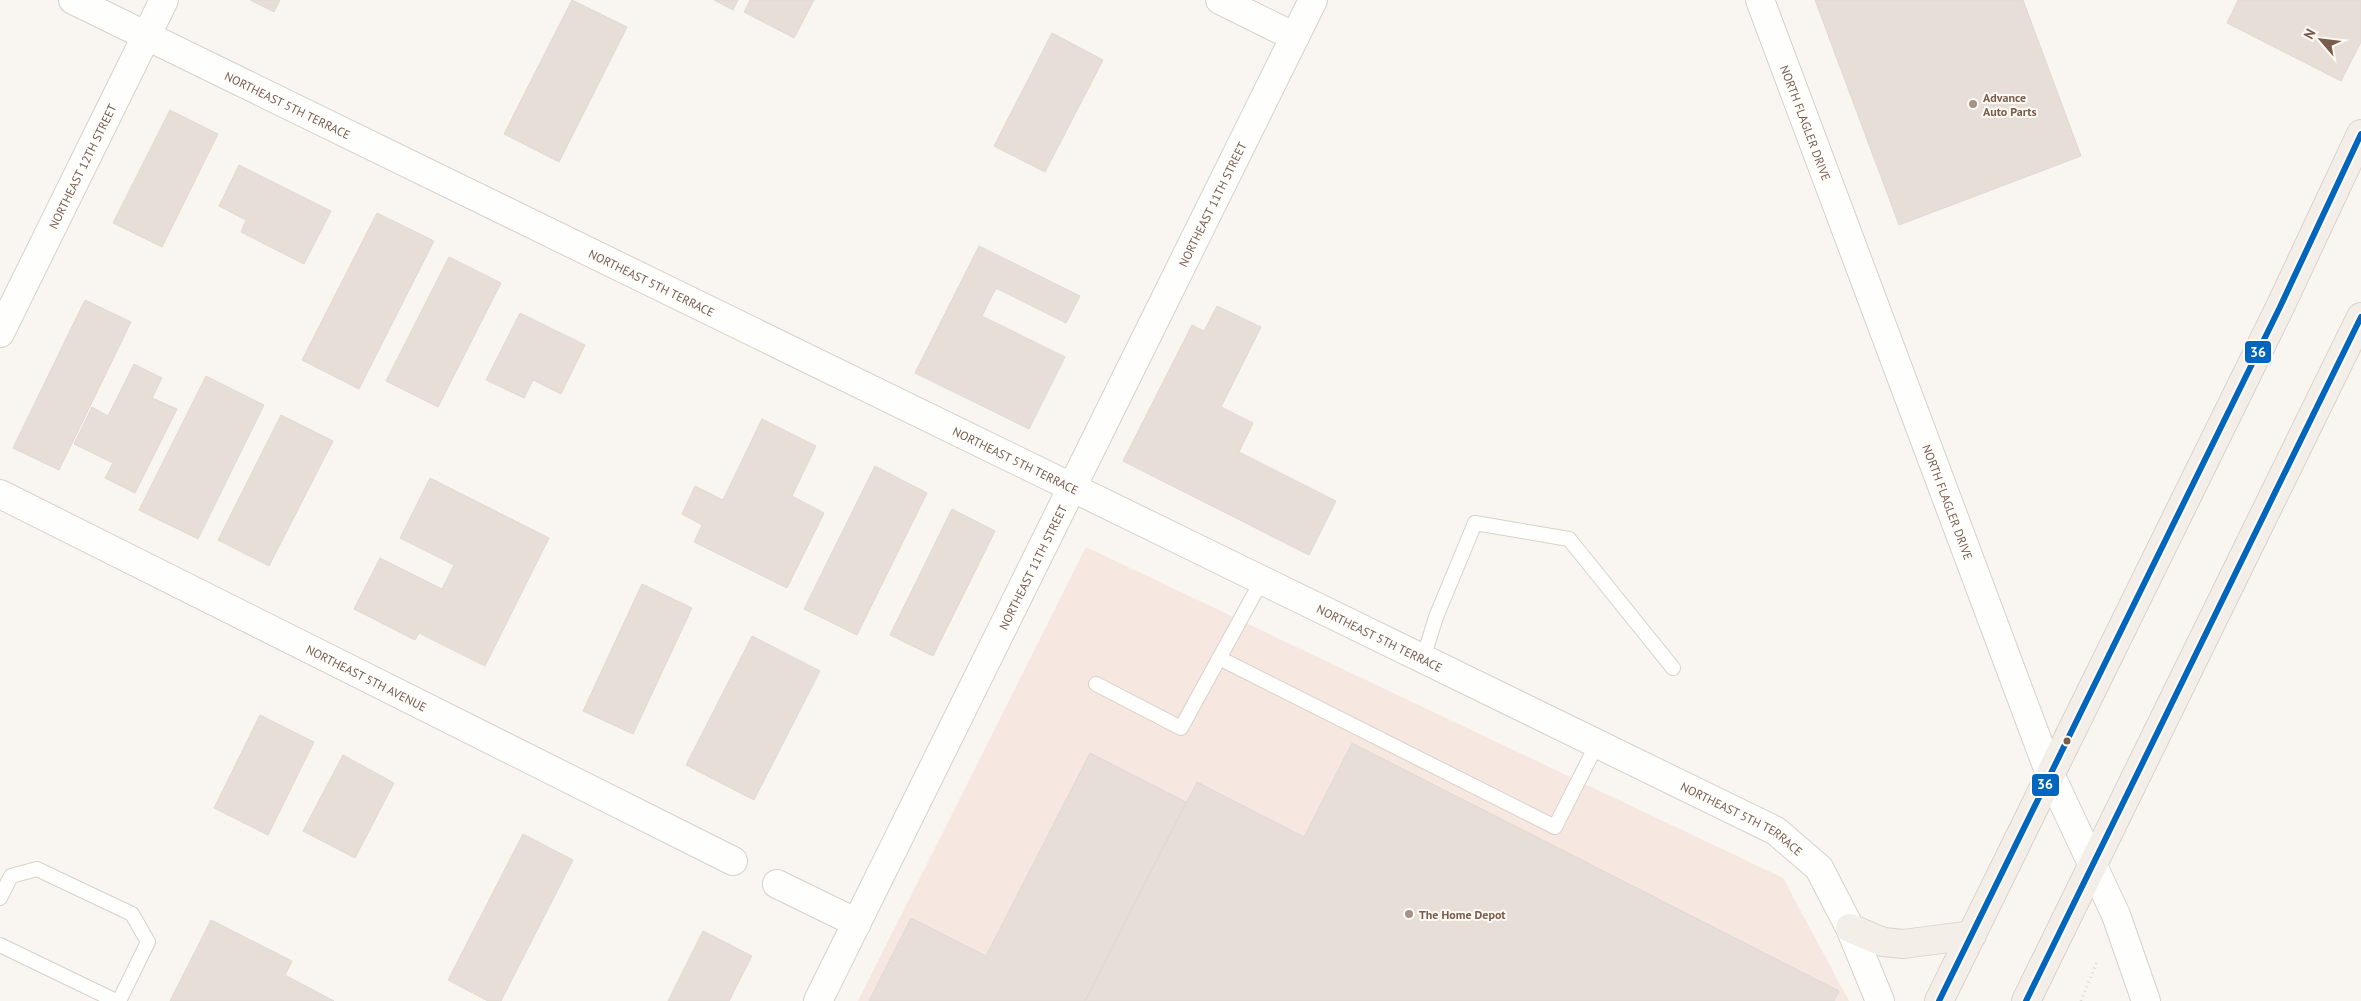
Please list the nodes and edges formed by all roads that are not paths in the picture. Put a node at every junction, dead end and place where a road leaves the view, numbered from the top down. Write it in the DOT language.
graph roads {
  1 [pos="73,0"];
  2 [pos="164,0"];
  3 [pos="1220,0"];
  4 [pos="1313,0"];
  5 [pos="1760,0"];
  6 [pos="146,36"];
  7 [pos="1295,37"];
  8 [pos="2361,134"];
  9 [pos="2361,317"];
  10 [pos="0,333"];
  11 [pos="2351,353"];
  12 [pos="1072,488"];
  13 [pos="0,494"];
  14 [pos="1262,580"];
  15 [pos="1219,658"];
  16 [pos="1423,659"];
  17 [pos="1673,668"];
  18 [pos="1096,684"];
  19 [pos="1596,744"];
  20 [pos="2050,774"];
  21 [pos="733,861"];
  22 [pos="2092,867"];
  23 [pos="777,884"];
  24 [pos="0,898"];
  25 [pos="857,923"];
  26 [pos="1850,928"];
  27 [pos="1972,935"];
  28 [pos="0,945"];
  29 [pos="118,1001"];
  30 [pos="818,1001"];
  31 [pos="1880,1001"];
  32 [pos="1939,1001"];
  33 [pos="2026,1001"];
  34 [pos="2146,1001"];
  1 -- 6 [label="street, NORTHEAST 5TH TERRACE"];
  2 -- 6 [label="street, NORTHEAST 12TH STREET"];
  3 -- 7 [label="street"];
  4 -- 7 [label="street, NORTHEAST 11TH STREET"];
  5 -- 20 [label="street, NORTH FLAGLER DRIVE"];
  6 -- 10 [label="street, NORTHEAST 12TH STREET"];
  6 -- 12 [label="street, NORTHEAST 5TH TERRACE"];
  7 -- 12 [label="street, NORTHEAST 11TH STREET"];
  8 -- 20 [label="main road"];
  9 -- 11 [label="main road"];
  11 -- 22 [label="main road"];
  12 -- 14 [label="street, NORTHEAST 5TH TERRACE"];
  12 -- 25 [label="street, NORTHEAST 11TH STREET"];
  13 -- 21 [label="street, NORTHEAST 5TH AVENUE"];
  14 -- 15 [label="lane"];
  14 -- 16 [label="street, NORTHEAST 5TH TERRACE"];
  15 -- 18 [label="lane"];
  15 -- 19 [label="lane"];
  16 -- 17 [label="lane"];
  16 -- 19 [label="street, NORTHEAST 5TH TERRACE"];
  19 -- 26 [label="street, NORTHEAST 5TH TERRACE"];
  20 -- 22 [label="street, NORTH FLAGLER DRIVE"];
  20 -- 27 [label="main road"];
  22 -- 33 [label="main road"];
  22 -- 34 [label="street, NORTH FLAGLER DRIVE"];
  23 -- 25 [label="street"];
  24 -- 29 [label="lane"];
  25 -- 30 [label="street, NORTHEAST 11TH STREET"];
  26 -- 27 [label="main road"];
  26 -- 31 [label="street, NORTHEAST 5TH TERRACE"];
  27 -- 32 [label="main road"];
  28 -- 29 [label="lane"];
}
